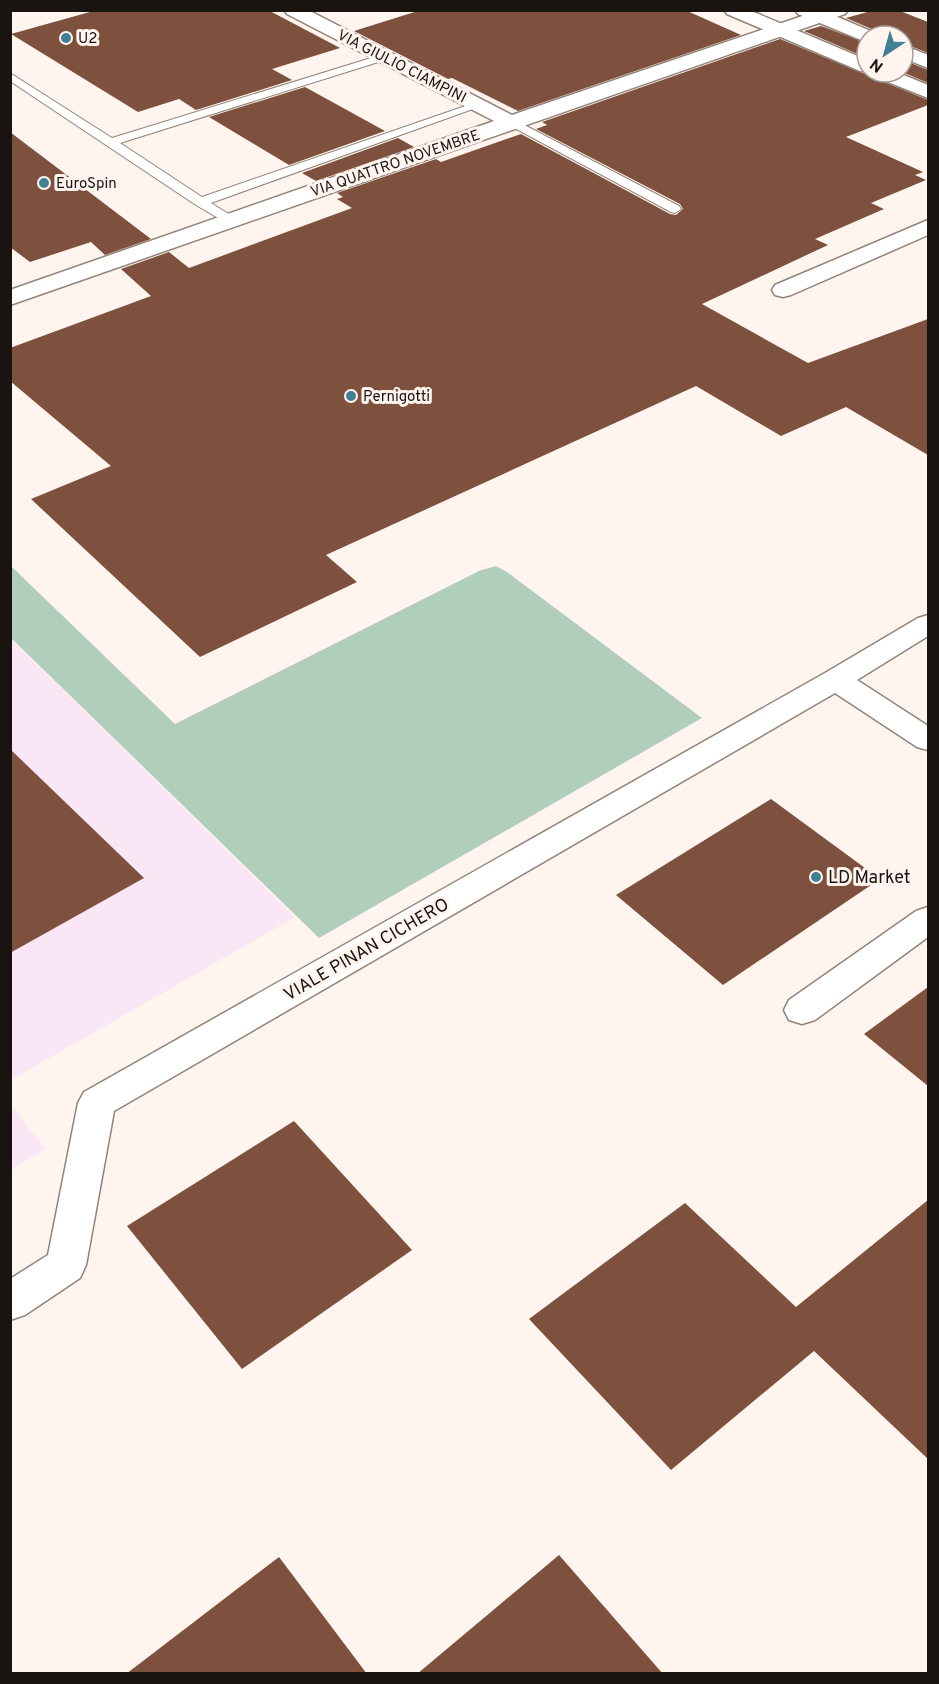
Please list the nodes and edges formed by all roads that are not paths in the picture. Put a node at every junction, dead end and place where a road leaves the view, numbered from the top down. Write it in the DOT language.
graph roads {
  1 [pos="292,10"];
  2 [pos="733,10"];
  3 [pos="839,10"];
  4 [pos="812,14"];
  5 [pos="780,30"];
  6 [pos="855,31"];
  7 [pos="384,57"];
  8 [pos="855,62"];
  9 [pos="10,76"];
  10 [pos="909,84"];
  11 [pos="928,92"];
  12 [pos="478,105"];
  13 [pos="511,122"];
  14 [pos="110,142"];
  15 [pos="200,202"];
  16 [pos="675,208"];
  17 [pos="230,221"];
  18 [pos="928,228"];
  19 [pos="783,290"];
  20 [pos="10,298"];
  21 [pos="928,624"];
  22 [pos="836,680"];
  23 [pos="928,740"];
  24 [pos="928,920"];
  25 [pos="802,1010"];
  26 [pos="10,1302"];
  1 -- 7 [label="street, VIA GIULIO CIAMPINI"];
  2 -- 5 [label="street"];
  3 -- 4 [label="street"];
  4 -- 5 [label="street, VIA QUATTRO NOVEMBRE"];
  4 -- 6 [label="street"];
  5 -- 8 [label="street"];
  5 -- 13 [label="street, VIA QUATTRO NOVEMBRE"];
  7 -- 12 [label="street, VIA GIULIO CIAMPINI"];
  7 -- 14 [label="lane"];
  9 -- 14 [label="lane"];
  10 -- 11 [label="street"];
  12 -- 13 [label="street, VIA GIULIO CIAMPINI"];
  12 -- 15 [label="lane"];
  13 -- 16 [label="lane"];
  13 -- 17 [label="street, VIA QUATTRO NOVEMBRE"];
  14 -- 15 [label="lane"];
  15 -- 17 [label="lane"];
  17 -- 20 [label="street, VIA QUATTRO NOVEMBRE"];
  18 -- 19 [label="street"];
  21 -- 22 [label="street, VIALE PINAN CICHERO"];
  22 -- 23 [label="street"];
  22 -- 26 [label="street, VIALE PINAN CICHERO"];
  24 -- 25 [label="street"];
}
